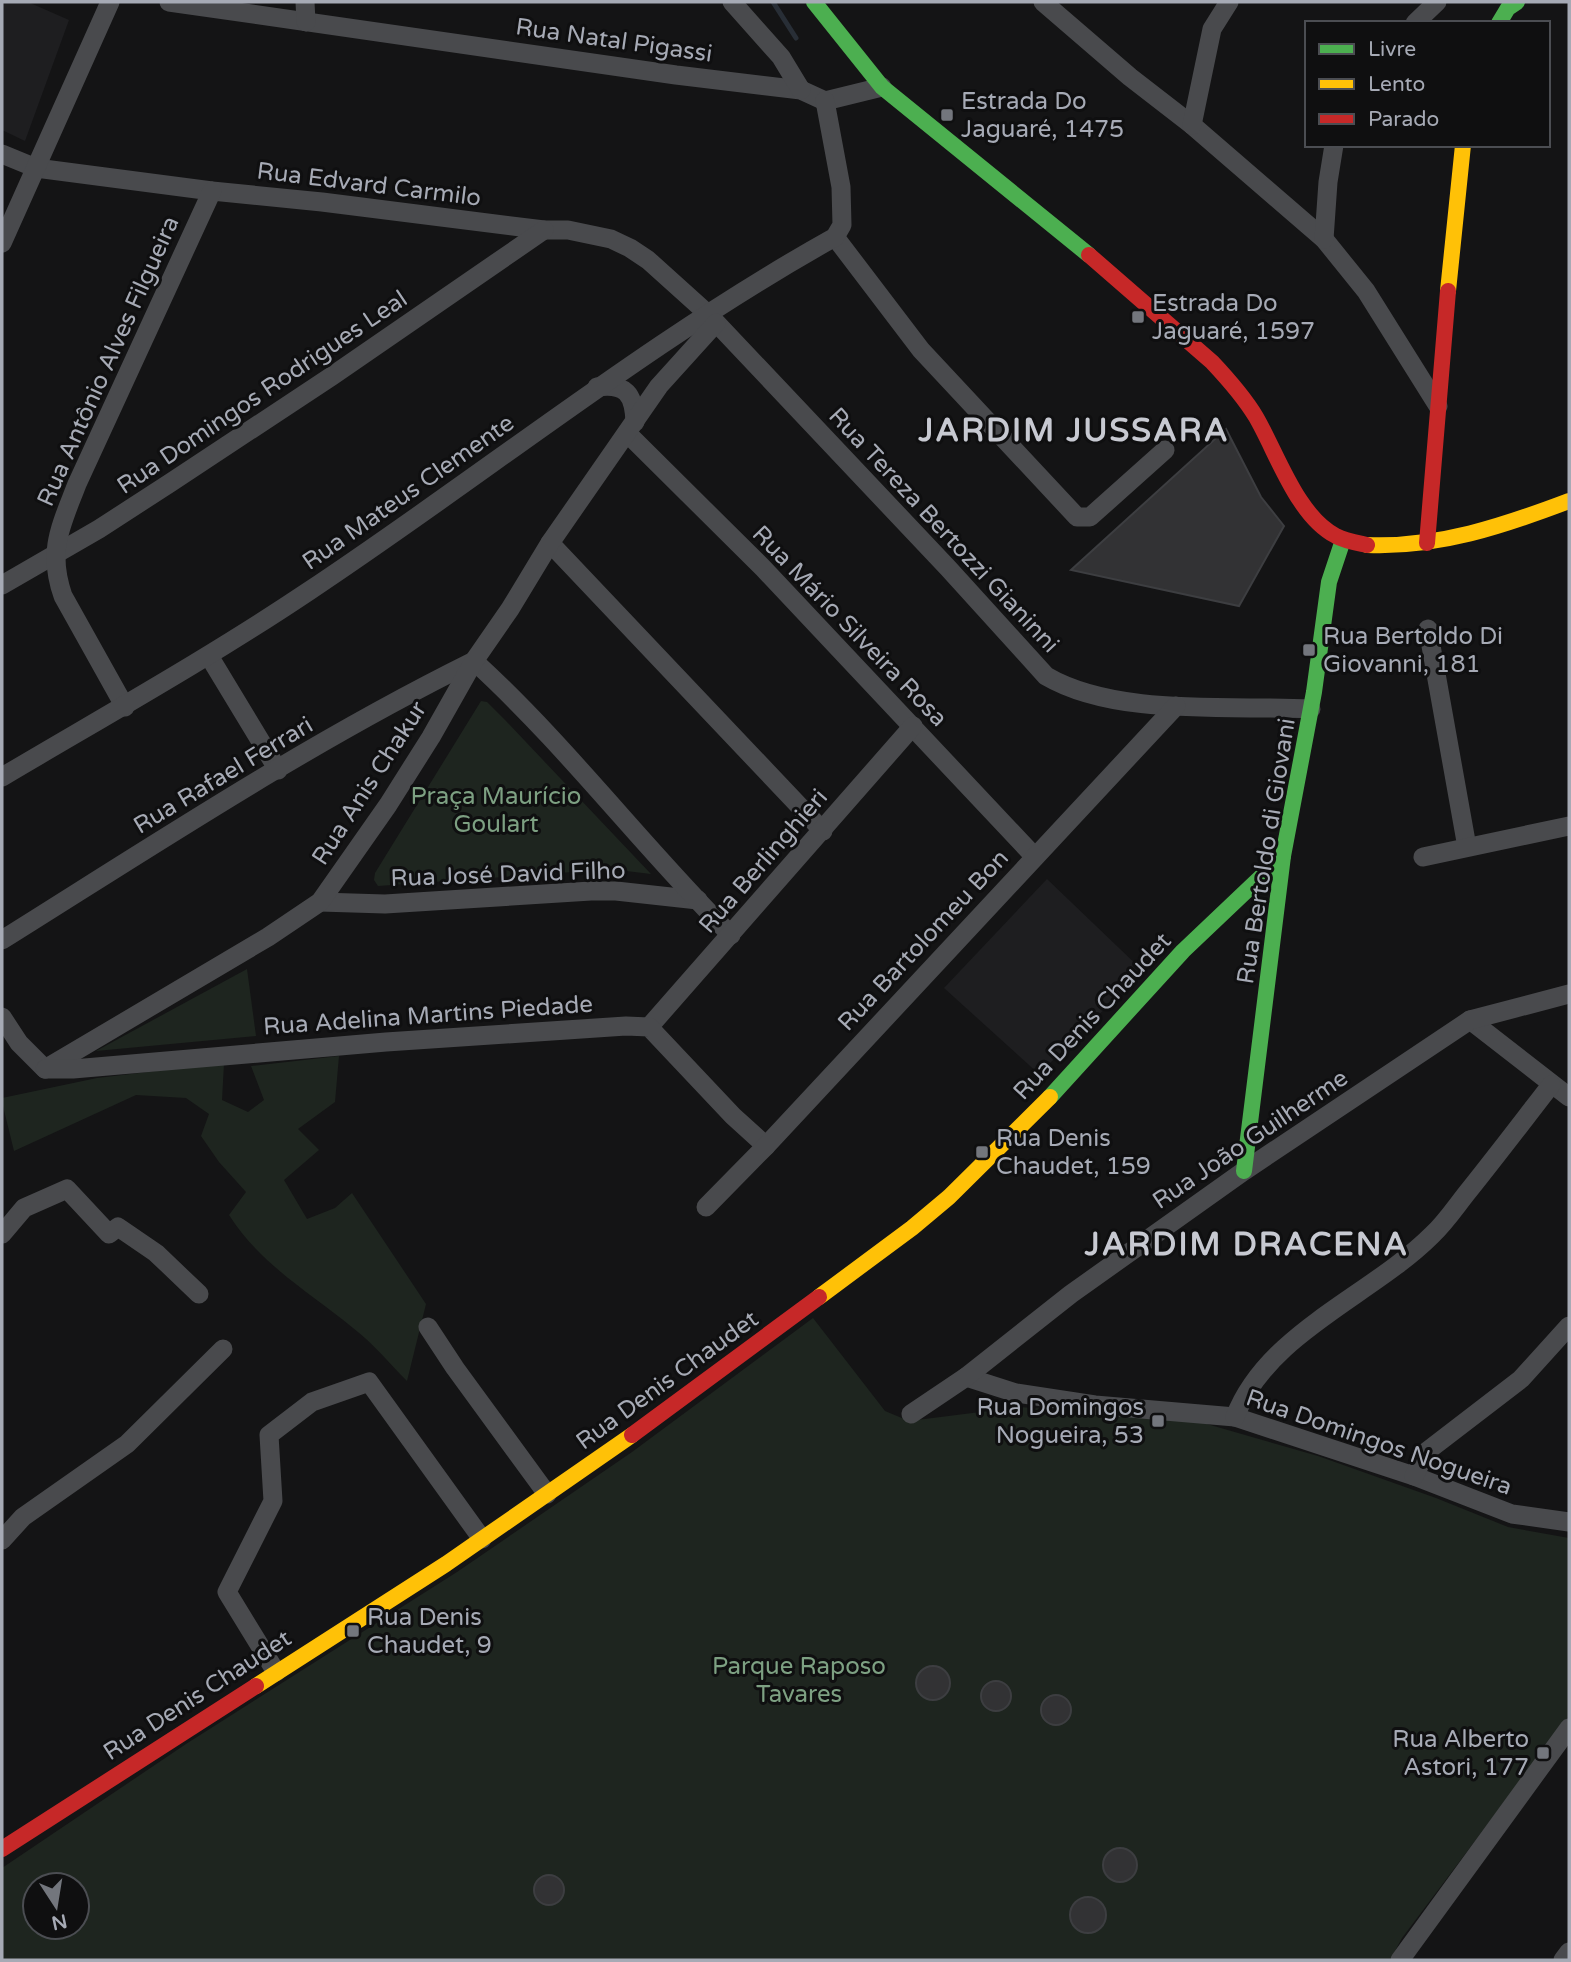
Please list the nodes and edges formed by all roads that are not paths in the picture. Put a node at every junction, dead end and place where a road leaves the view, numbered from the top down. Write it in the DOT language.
graph roads {
  1 [pos="110,2"];
  2 [pos="169,2"];
  3 [pos="305,2"];
  4 [pos="732,2"];
  5 [pos="814,2"];
  6 [pos="1043,2"];
  7 [pos="1228,2"];
  8 [pos="1437,2"];
  9 [pos="1517,2"];
  10 [pos="1417,21"];
  11 [pos="1500,21"];
  12 [pos="306,22"];
  13 [pos="882,87"];
  14 [pos="801,90"];
  15 [pos="825,101"];
  16 [pos="1192,125"];
  17 [pos="1334,147"];
  18 [pos="1463,147"];
  19 [pos="4,157"];
  20 [pos="36,167"];
  21 [pos="212,191"];
  22 [pos="544,230"];
  23 [pos="835,237"];
  24 [pos="1324,239"];
  25 [pos="2,243"];
  26 [pos="712,318"];
  27 [pos="597,387"];
  28 [pos="1439,407"];
  29 [pos="631,427"];
  30 [pos="1164,450"];
  31 [pos="1569,501"];
  32 [pos="1343,540"];
  33 [pos="550,543"];
  34 [pos="1427,543"];
  35 [pos="54,553"];
  36 [pos="2,585"];
  37 [pos="1428,629"];
  38 [pos="209,656"];
  39 [pos="474,661"];
  40 [pos="1176,706"];
  41 [pos="125,707"];
  42 [pos="1311,709"];
  43 [pos="913,726"];
  44 [pos="278,770"];
  45 [pos="2,777"];
  46 [pos="1569,826"];
  47 [pos="823,831"];
  48 [pos="1467,847"];
  49 [pos="1034,856"];
  50 [pos="1283,856"];
  51 [pos="1423,857"];
  52 [pos="698,900"];
  53 [pos="320,902"];
  54 [pos="731,935"];
  55 [pos="2,940"];
  56 [pos="1569,994"];
  57 [pos="2,1017"];
  58 [pos="1470,1020"];
  59 [pos="649,1027"];
  60 [pos="45,1069"];
  61 [pos="1551,1085"];
  62 [pos="1569,1097"];
  63 [pos="766,1146"];
  64 [pos="1244,1171"];
  65 [pos="706,1206"];
  66 [pos="2,1234"];
  67 [pos="199,1294"];
  68 [pos="1569,1326"];
  69 [pos="428,1327"];
  70 [pos="223,1349"];
  71 [pos="966,1377"];
  72 [pos="911,1414"];
  73 [pos="1235,1418"];
  74 [pos="1414,1476"];
  75 [pos="547,1494"];
  76 [pos="1569,1522"];
  77 [pos="482,1539"];
  78 [pos="2,1540"];
  79 [pos="276,1672"];
  80 [pos="1569,1728"];
  81 [pos="2,1849"];
  82 [pos="1569,1952"];
  83 [pos="1400,1960"];
  84 [pos="1563,1960"];
  1 -- 20 [label="street"];
  2 -- 12 [label="street, Rua Natal Pigassi"];
  3 -- 12 [label="street"];
  4 -- 14 [label="street"];
  5 -- 13 [label="street"];
  6 -- 16 [label="street"];
  7 -- 16 [label="street"];
  8 -- 10 [label="street"];
  9 -- 11 [label="street"];
  12 -- 14 [label="street, Rua Natal Pigassi"];
  13 -- 15 [label="street"];
  13 -- 32 [label="street"];
  14 -- 15 [label="street, Rua Natal Pigassi"];
  15 -- 23 [label="street"];
  16 -- 24 [label="street"];
  17 -- 24 [label="street"];
  18 -- 28 [label="street"];
  19 -- 20 [label="street, Rua Edvard Carmilo"];
  20 -- 21 [label="street, Rua Edvard Carmilo"];
  20 -- 25 [label="street"];
  21 -- 22 [label="street, Rua Edvard Carmilo"];
  21 -- 35 [label="street, Rua Antônio Alves Filgueira"];
  22 -- 26 [label="street, Rua Edvard Carmilo"];
  22 -- 35 [label="street, Rua Domingos Rodrigues Leal"];
  23 -- 26 [label="street, Rua Mateus Clemente"];
  23 -- 30 [label="street"];
  24 -- 28 [label="street"];
  26 -- 27 [label="street, Rua Mateus Clemente"];
  26 -- 29 [label="street, Rua Anis Chakur"];
  26 -- 40 [label="street, Rua Tereza Bertozzi Gianinni"];
  27 -- 29 [label="street"];
  27 -- 38 [label="street, Rua Mateus Clemente"];
  28 -- 34 [label="street"];
  29 -- 33 [label="street, Rua Anis Chakur"];
  29 -- 43 [label="street, Rua Mário Silveira Rosa"];
  31 -- 34 [label="street"];
  32 -- 34 [label="street"];
  32 -- 42 [label="street, Rua Bertoldo di Giovani"];
  33 -- 39 [label="street, Rua Anis Chakur"];
  33 -- 47 [label="street"];
  35 -- 36 [label="street, Rua Domingos Rodrigues Leal"];
  35 -- 41 [label="street"];
  37 -- 48 [label="street"];
  38 -- 41 [label="street, Rua Mateus Clemente"];
  38 -- 44 [label="street"];
  39 -- 44 [label="street, Rua Rafael Ferrari"];
  39 -- 52 [label="street"];
  39 -- 53 [label="street, Rua Anis Chakur"];
  40 -- 42 [label="street, Rua Tereza Bertozzi Gianinni"];
  40 -- 49 [label="street, Rua Bartolomeu Bon"];
  41 -- 45 [label="street, Rua Mateus Clemente"];
  42 -- 50 [label="street, Rua Bertoldo di Giovani"];
  43 -- 47 [label="street, Rua Berlinghieri"];
  43 -- 49 [label="street, Rua Mário Silveira Rosa"];
  44 -- 55 [label="street, Rua Rafael Ferrari"];
  46 -- 48 [label="street"];
  47 -- 54 [label="street, Rua Berlinghieri"];
  48 -- 51 [label="street"];
  49 -- 63 [label="street, Rua Bartolomeu Bon"];
  50 -- 64 [label="street, Rua Bertoldo di Giovani"];
  50 -- 75 [label="street, Rua Denis Chaudet"];
  52 -- 53 [label="street, Rua José David Filho"];
  52 -- 54 [label="street"];
  53 -- 60 [label="street, Rua Anis Chakur"];
  54 -- 59 [label="street, Rua Berlinghieri"];
  56 -- 58 [label="street, Rua João Guilherme"];
  57 -- 60 [label="street"];
  58 -- 61 [label="street"];
  58 -- 64 [label="street, Rua João Guilherme"];
  59 -- 60 [label="street, Rua Adelina Martins Piedade"];
  59 -- 63 [label="street"];
  61 -- 62 [label="street"];
  61 -- 73 [label="street"];
  63 -- 65 [label="street, Rua Bartolomeu Bon"];
  64 -- 71 [label="street, Rua João Guilherme"];
  66 -- 67 [label="street"];
  68 -- 74 [label="street"];
  69 -- 75 [label="street"];
  70 -- 78 [label="street"];
  71 -- 72 [label="street, Rua João Guilherme"];
  71 -- 73 [label="street, Rua Domingos Nogueira"];
  73 -- 74 [label="street, Rua Domingos Nogueira"];
  74 -- 76 [label="street, Rua Domingos Nogueira"];
  75 -- 77 [label="street, Rua Denis Chaudet"];
  77 -- 79 [label="street, Rua Denis Chaudet"];
  77 -- 79 [label="street"];
  79 -- 81 [label="street, Rua Denis Chaudet"];
  80 -- 83 [label="street"];
  82 -- 84 [label="street"];
}
